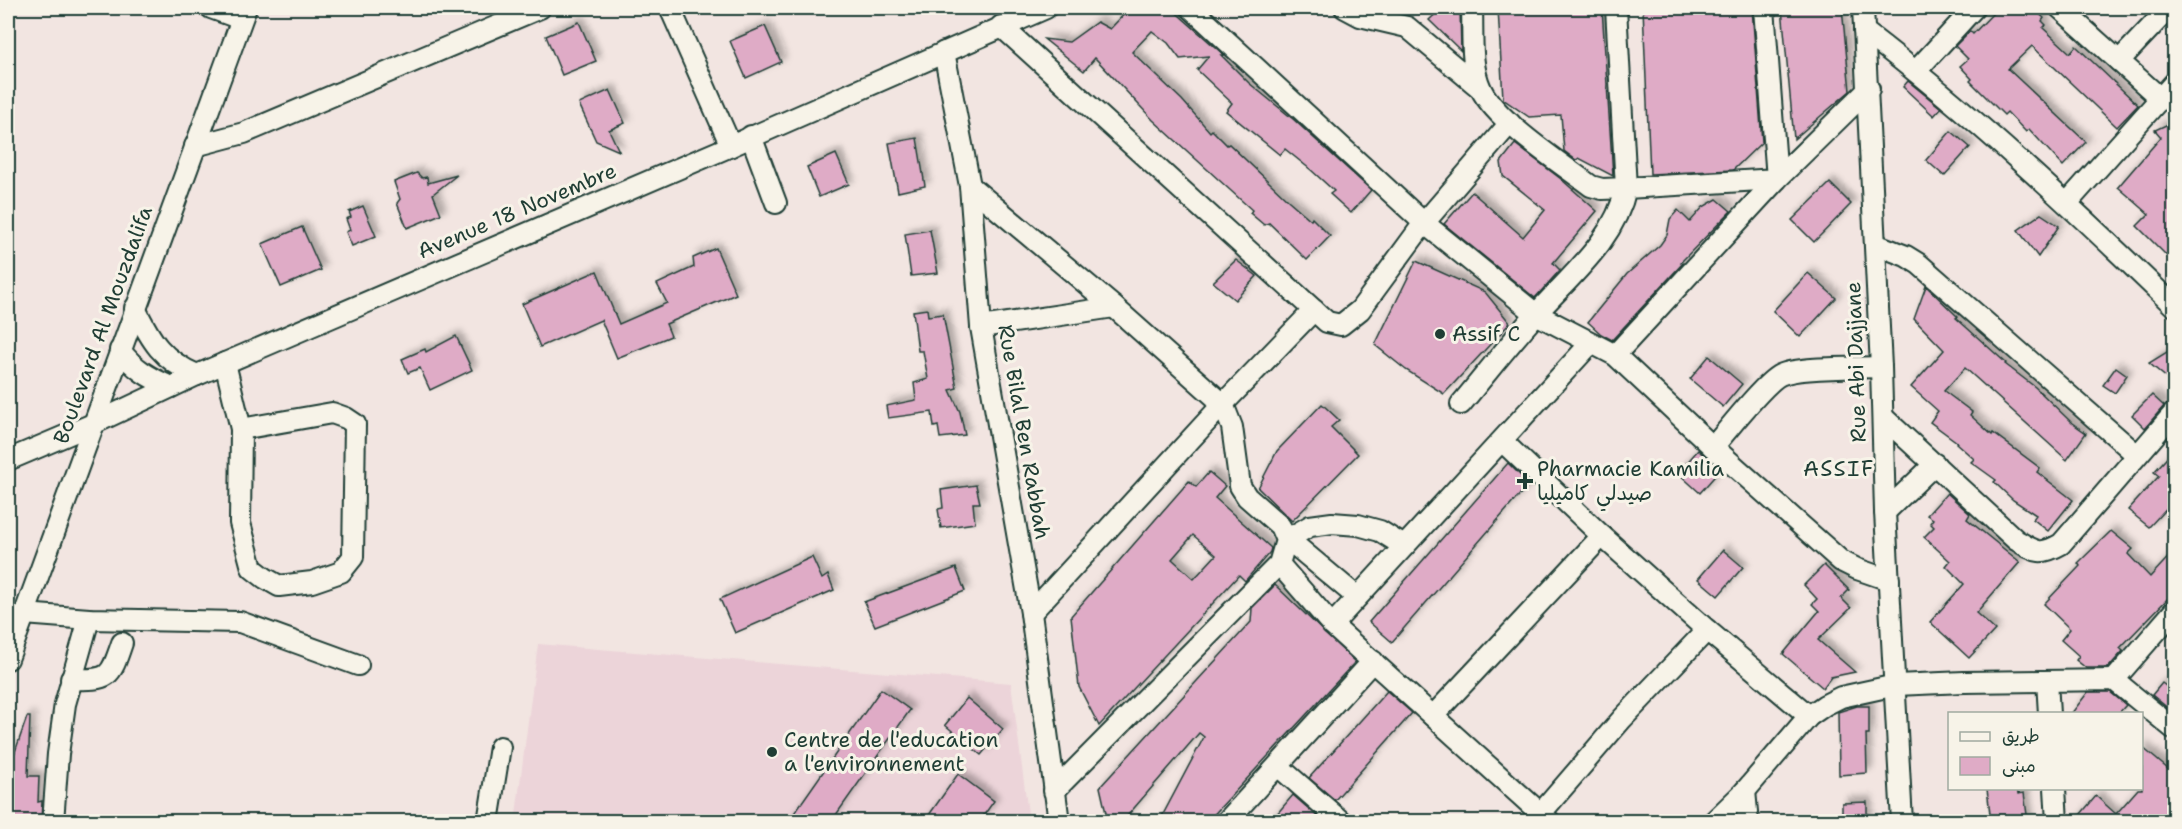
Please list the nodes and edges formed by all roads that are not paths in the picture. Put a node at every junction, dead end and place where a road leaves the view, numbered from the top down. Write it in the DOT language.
graph roads {
  1 [pos="211,8"];
  2 [pos="540,8"];
  3 [pos="670,8"];
  4 [pos="1046,8"];
  5 [pos="1191,8"];
  6 [pos="1346,8"];
  7 [pos="1472,8"];
  8 [pos="1616,8"];
  9 [pos="1764,8"];
  10 [pos="1863,8"];
  11 [pos="1974,8"];
  12 [pos="2060,8"];
  13 [pos="2169,8"];
  14 [pos="244,13"];
  15 [pos="1002,26"];
  16 [pos="1864,31"];
  17 [pos="944,52"];
  18 [pos="2119,61"];
  19 [pos="1916,71"];
  20 [pos="2175,83"];
  21 [pos="1480,88"];
  22 [pos="1869,89"];
  23 [pos="2160,98"];
  24 [pos="1510,123"];
  25 [pos="751,136"];
  26 [pos="195,146"];
  27 [pos="731,146"];
  28 [pos="1778,179"];
  29 [pos="970,186"];
  30 [pos="1626,188"];
  31 [pos="2068,202"];
  32 [pos="776,203"];
  33 [pos="1424,223"];
  34 [pos="1875,244"];
  35 [pos="2171,296"];
  36 [pos="1114,307"];
  37 [pos="135,308"];
  38 [pos="1314,310"];
  39 [pos="1536,314"];
  40 [pos="981,327"];
  41 [pos="1591,343"];
  42 [pos="120,350"];
  43 [pos="1615,354"];
  44 [pos="225,363"];
  45 [pos="1881,367"];
  46 [pos="197,375"];
  47 [pos="171,387"];
  48 [pos="1223,404"];
  49 [pos="1461,404"];
  50 [pos="2175,413"];
  51 [pos="1883,417"];
  52 [pos="93,424"];
  53 [pos="241,429"];
  54 [pos="1502,441"];
  55 [pos="1713,447"];
  56 [pos="2137,455"];
  57 [pos="8,460"];
  58 [pos="1935,464"];
  59 [pos="1886,512"];
  60 [pos="1602,536"];
  61 [pos="1287,540"];
  62 [pos="1404,546"];
  63 [pos="1278,564"];
  64 [pos="1889,580"];
  65 [pos="1358,597"];
  66 [pos="2175,611"];
  67 [pos="1031,613"];
  68 [pos="24,615"];
  69 [pos="89,619"];
  70 [pos="1332,625"];
  71 [pos="1707,630"];
  72 [pos="122,644"];
  73 [pos="8,659"];
  74 [pos="1373,661"];
  75 [pos="358,665"];
  76 [pos="71,680"];
  77 [pos="2114,680"];
  78 [pos="2047,681"];
  79 [pos="1896,685"];
  80 [pos="2049,712"];
  81 [pos="1433,716"];
  82 [pos="1809,716"];
  83 [pos="2175,729"];
  84 [pos="500,747"];
  85 [pos="1278,766"];
  86 [pos="2055,790"];
  87 [pos="1054,791"];
  88 [pos="1745,791"];
  89 [pos="1546,817"];
  90 [pos="53,822"];
  91 [pos="488,822"];
  92 [pos="1059,822"];
  93 [pos="1226,822"];
  94 [pos="1342,822"];
  95 [pos="1713,822"];
  96 [pos="1748,822"];
  97 [pos="1902,822"];
  98 [pos="2057,822"];
  1 -- 14 [label="street"];
  2 -- 26 [label="street"];
  3 -- 27 [label="street"];
  4 -- 15 [label="street, Avenue 18 Novembre"];
  5 -- 33 [label="street"];
  6 -- 21 [label="street"];
  7 -- 21 [label="street"];
  8 -- 30 [label="street"];
  9 -- 28 [label="street"];
  10 -- 16 [label="street, Rue Abi Dajjane"];
  11 -- 19 [label="street"];
  12 -- 18 [label="street"];
  13 -- 18 [label="street"];
  14 -- 26 [label="street, Boulevard Al Mouzdalifa"];
  15 -- 17 [label="street, Avenue 18 Novembre"];
  15 -- 38 [label="street"];
  16 -- 19 [label="street"];
  16 -- 22 [label="street, Rue Abi Dajjane"];
  17 -- 25 [label="street, Avenue 18 Novembre"];
  17 -- 29 [label="street, Rue Bilal Ben Rabbah"];
  18 -- 23 [label="street"];
  19 -- 31 [label="street"];
  20 -- 23 [label="street"];
  21 -- 24 [label="street"];
  22 -- 28 [label="street"];
  22 -- 34 [label="street, Rue Abi Dajjane"];
  23 -- 31 [label="street"];
  24 -- 30 [label="street"];
  24 -- 33 [label="street"];
  25 -- 27 [label="street, Avenue 18 Novembre"];
  25 -- 32 [label="street"];
  26 -- 37 [label="street, Boulevard Al Mouzdalifa"];
  27 -- 44 [label="street, Avenue 18 Novembre"];
  28 -- 30 [label="street"];
  28 -- 43 [label="street"];
  29 -- 36 [label="street"];
  29 -- 40 [label="street, Rue Bilal Ben Rabbah"];
  30 -- 39 [label="street"];
  31 -- 35 [label="street"];
  33 -- 38 [label="street"];
  33 -- 39 [label="street"];
  34 -- 45 [label="street, Rue Abi Dajjane"];
  34 -- 56 [label="street"];
  36 -- 40 [label="street"];
  36 -- 48 [label="street"];
  37 -- 42 [label="street, Boulevard Al Mouzdalifa"];
  37 -- 46 [label="street"];
  38 -- 48 [label="street"];
  39 -- 41 [label="street"];
  39 -- 49 [label="street"];
  40 -- 67 [label="street, Rue Bilal Ben Rabbah"];
  41 -- 43 [label="street"];
  41 -- 54 [label="street"];
  42 -- 47 [label="street"];
  42 -- 52 [label="street, Boulevard Al Mouzdalifa"];
  43 -- 55 [label="street"];
  44 -- 46 [label="street, Avenue 18 Novembre"];
  44 -- 53 [label="street"];
  45 -- 51 [label="street, Rue Abi Dajjane"];
  45 -- 55 [label="street"];
  46 -- 47 [label="street, Avenue 18 Novembre"];
  47 -- 52 [label="street, Avenue 18 Novembre"];
  48 -- 61 [label="street"];
  48 -- 67 [label="street"];
  50 -- 56 [label="street"];
  51 -- 58 [label="street"];
  51 -- 59 [label="street, Rue Abi Dajjane"];
  52 -- 57 [label="street, Avenue 18 Novembre"];
  52 -- 68 [label="street, Boulevard Al Mouzdalifa"];
  53 -- 53 [label="street"];
  54 -- 60 [label="street"];
  54 -- 62 [label="street"];
  55 -- 64 [label="street"];
  56 -- 58 [label="street"];
  58 -- 59 [label="street"];
  59 -- 64 [label="street, Rue Abi Dajjane"];
  60 -- 71 [label="street"];
  60 -- 81 [label="street"];
  61 -- 62 [label="street"];
  61 -- 63 [label="street"];
  61 -- 65 [label="street"];
  62 -- 65 [label="street"];
  63 -- 70 [label="street"];
  63 -- 87 [label="street"];
  64 -- 79 [label="street, Rue Abi Dajjane"];
  65 -- 70 [label="street"];
  66 -- 77 [label="street"];
  67 -- 87 [label="street, Rue Bilal Ben Rabbah"];
  68 -- 69 [label="street"];
  68 -- 73 [label="street, Boulevard Al Mouzdalifa"];
  69 -- 75 [label="street"];
  69 -- 76 [label="street"];
  70 -- 74 [label="street"];
  71 -- 82 [label="street"];
  71 -- 89 [label="street"];
  72 -- 76 [label="street"];
  74 -- 81 [label="street"];
  74 -- 85 [label="street"];
  76 -- 90 [label="street"];
  77 -- 78 [label="street"];
  77 -- 83 [label="street"];
  78 -- 79 [label="street"];
  78 -- 80 [label="street"];
  79 -- 82 [label="street"];
  79 -- 97 [label="street, Rue Abi Dajjane"];
  81 -- 89 [label="street"];
  82 -- 88 [label="street"];
  84 -- 91 [label="street"];
  85 -- 93 [label="street"];
  85 -- 94 [label="street"];
  86 -- 98 [label="street"];
  87 -- 92 [label="street, Rue Bilal Ben Rabbah"];
  88 -- 95 [label="street"];
  88 -- 96 [label="street"];
}
